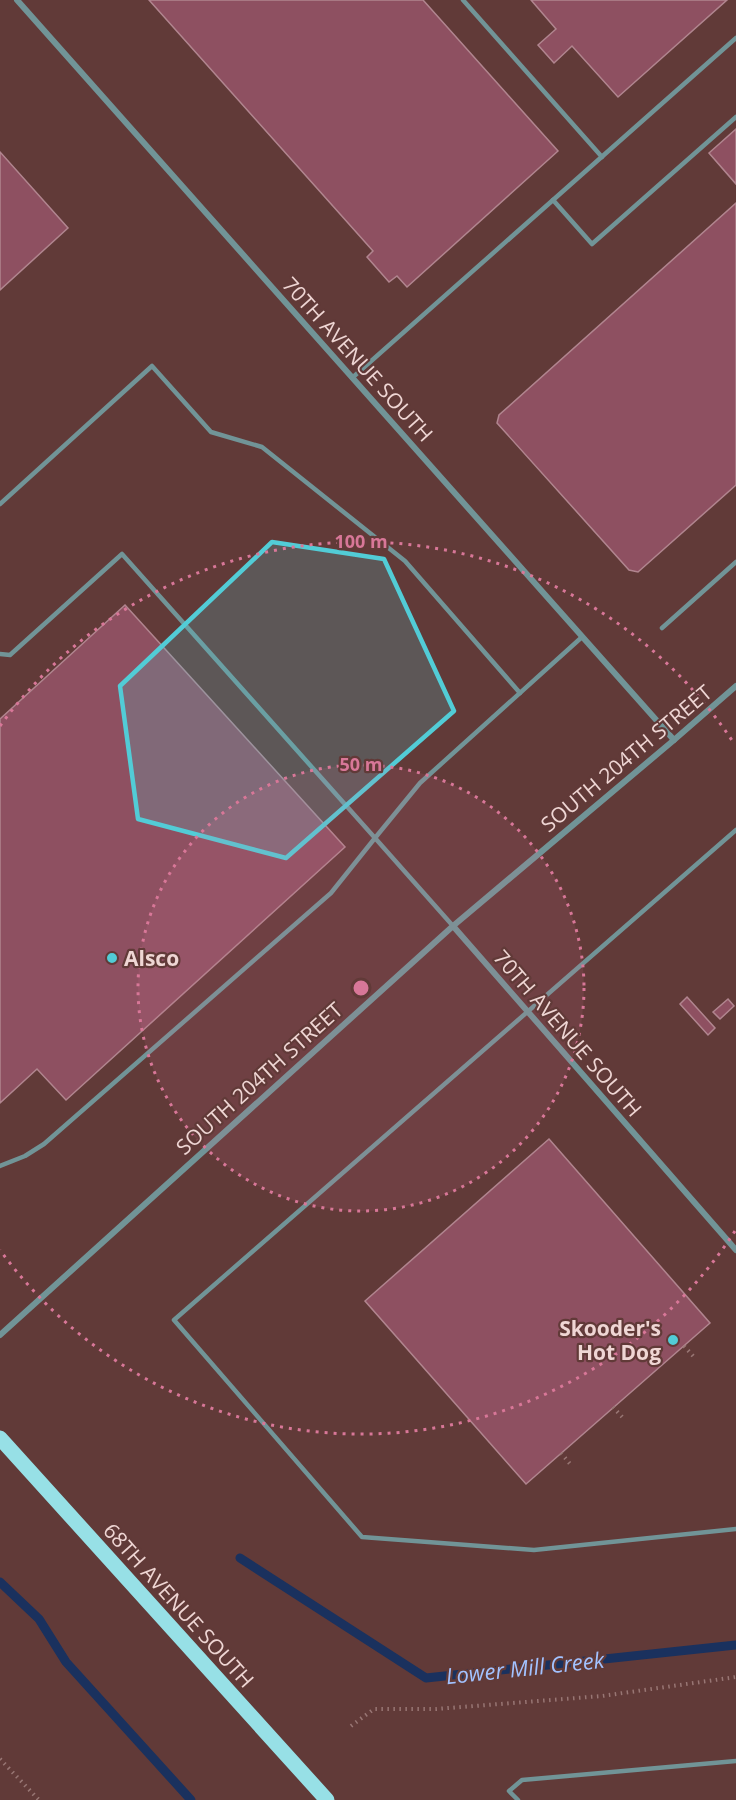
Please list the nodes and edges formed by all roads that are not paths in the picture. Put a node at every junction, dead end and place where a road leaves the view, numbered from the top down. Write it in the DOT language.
graph roads {
  1 [pos="16,0"];
  2 [pos="463,0"];
  3 [pos="736,38"];
  4 [pos="736,117"];
  5 [pos="602,157"];
  6 [pos="553,200"];
  7 [pos="352,378"];
  8 [pos="0,504"];
  9 [pos="736,562"];
  10 [pos="662,627"];
  11 [pos="582,637"];
  12 [pos="0,654"];
  13 [pos="736,686"];
  14 [pos="520,693"];
  15 [pos="674,740"];
  16 [pos="736,831"];
  17 [pos="375,838"];
  18 [pos="453,926"];
  19 [pos="528,1012"];
  20 [pos="0,1166"];
  21 [pos="736,1250"];
  22 [pos="0,1335"];
  23 [pos="0,1438"];
  24 [pos="736,1530"];
  25 [pos="736,1761"];
  26 [pos="327,1800"];
  27 [pos="518,1800"];
  1 -- 7 [label="street, 70TH AVENUE SOUTH"];
  2 -- 5 [label="lane"];
  3 -- 5 [label="lane"];
  4 -- 6 [label="lane"];
  5 -- 6 [label="lane"];
  6 -- 7 [label="lane"];
  7 -- 11 [label="street, 70TH AVENUE SOUTH"];
  8 -- 14 [label="lane"];
  9 -- 10 [label="lane"];
  11 -- 14 [label="lane"];
  11 -- 15 [label="street, 70TH AVENUE SOUTH"];
  12 -- 17 [label="lane, 70TH AVENUE SOUTH"];
  13 -- 15 [label="street, SOUTH 204TH STREET"];
  14 -- 17 [label="lane"];
  15 -- 18 [label="street, SOUTH 204TH STREET"];
  16 -- 19 [label="lane"];
  17 -- 18 [label="lane, 70TH AVENUE SOUTH"];
  17 -- 20 [label="lane"];
  18 -- 19 [label="street, 70TH AVENUE SOUTH"];
  18 -- 22 [label="street, SOUTH 204TH STREET"];
  19 -- 21 [label="street, 70TH AVENUE SOUTH"];
  19 -- 24 [label="lane"];
  23 -- 26 [label="main road, 68TH AVENUE SOUTH"];
  25 -- 27 [label="lane"];
}
